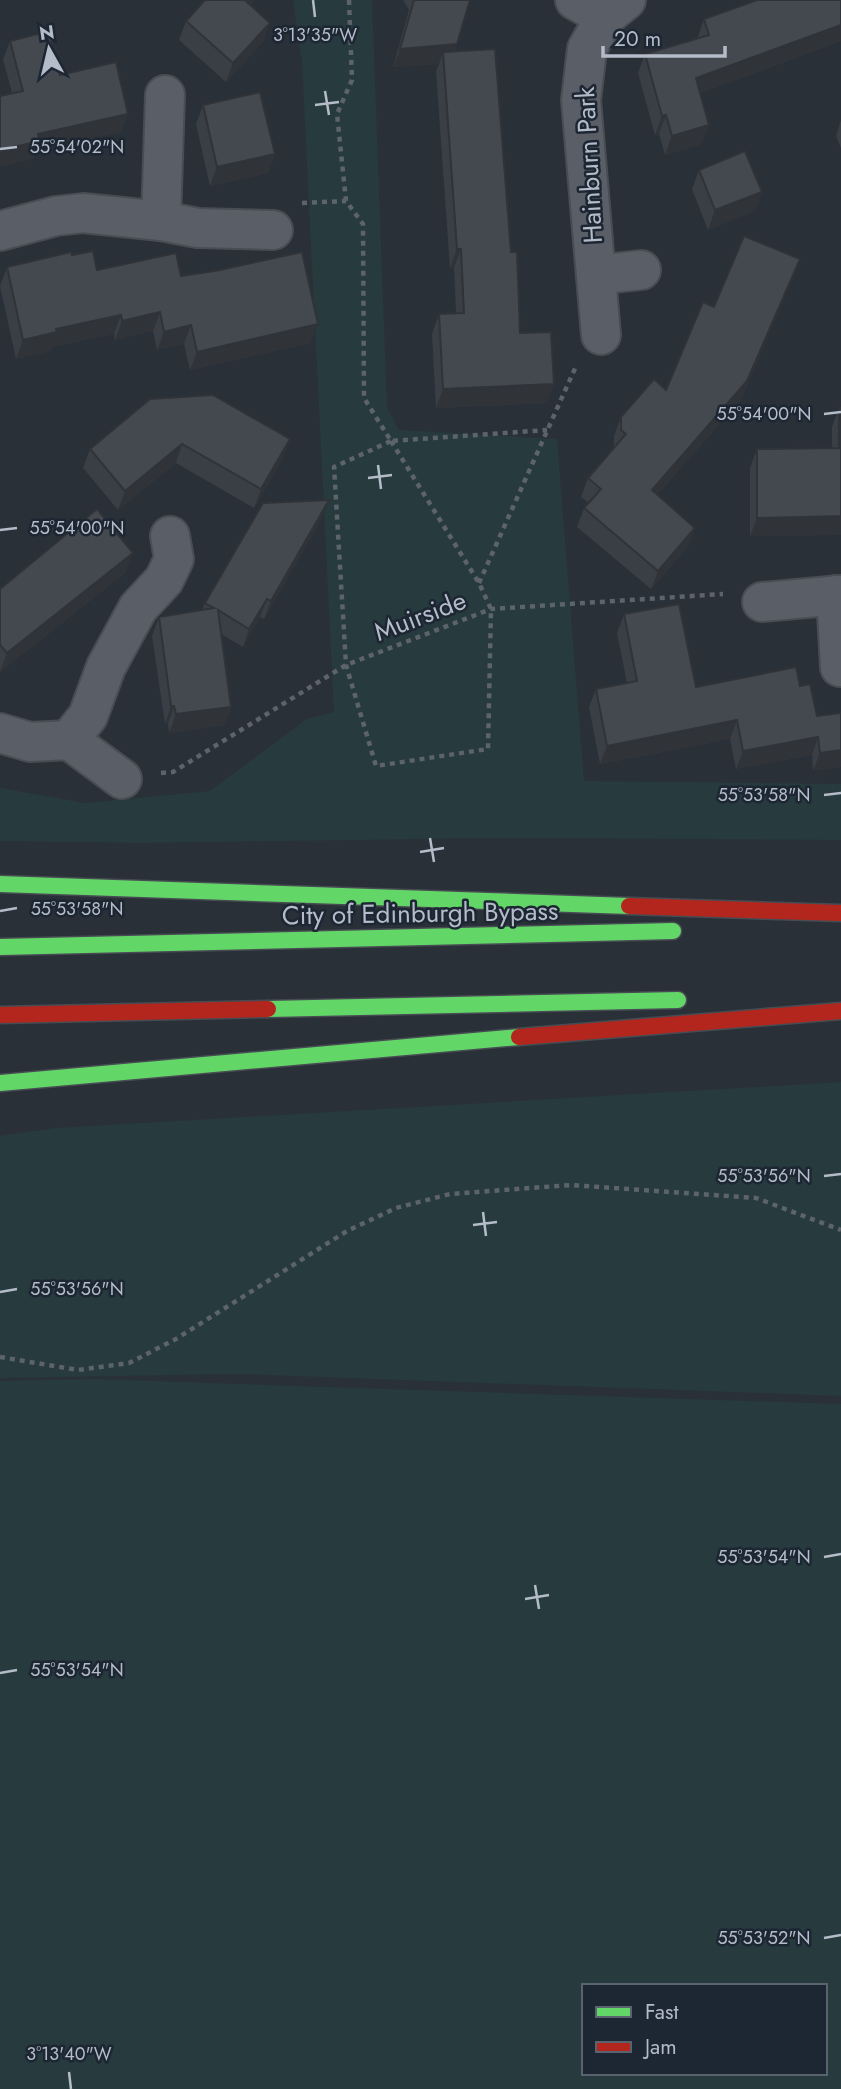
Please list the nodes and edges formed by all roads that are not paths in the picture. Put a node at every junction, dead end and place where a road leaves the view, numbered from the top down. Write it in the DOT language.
graph roads {
  1 [pos="602,6"];
  2 [pos="165,96"];
  3 [pos="161,221"];
  4 [pos="273,230"];
  5 [pos="0,231"];
  6 [pos="641,270"];
  7 [pos="596,275"];
  8 [pos="601,335"];
  9 [pos="170,536"];
  10 [pos="838,595"];
  11 [pos="762,602"];
  12 [pos="840,667"];
  13 [pos="0,733"];
  14 [pos="69,740"];
  15 [pos="122,779"];
  16 [pos="0,884"];
  17 [pos="841,913"];
  18 [pos="813,928"];
  19 [pos="841,928"];
  20 [pos="689,931"];
  21 [pos="0,947"];
  22 [pos="841,996"];
  23 [pos="813,997"];
  24 [pos="689,1000"];
  25 [pos="841,1011"];
  26 [pos="0,1016"];
  27 [pos="0,1083"];
  1 -- 7 [label="street, Hainburn Park"];
  2 -- 3 [label="street"];
  3 -- 4 [label="street"];
  3 -- 5 [label="street"];
  6 -- 7 [label="street, Hainburn Park"];
  7 -- 8 [label="street, Hainburn Park"];
  9 -- 14 [label="street"];
  10 -- 11 [label="street"];
  10 -- 12 [label="street"];
  13 -- 14 [label="street"];
  14 -- 15 [label="street"];
  16 -- 17 [label="highway"];
  18 -- 19 [label="highway"];
  20 -- 21 [label="highway, City of Edinburgh Bypass"];
  22 -- 23 [label="highway"];
  24 -- 26 [label="highway"];
  25 -- 27 [label="highway"];
}
